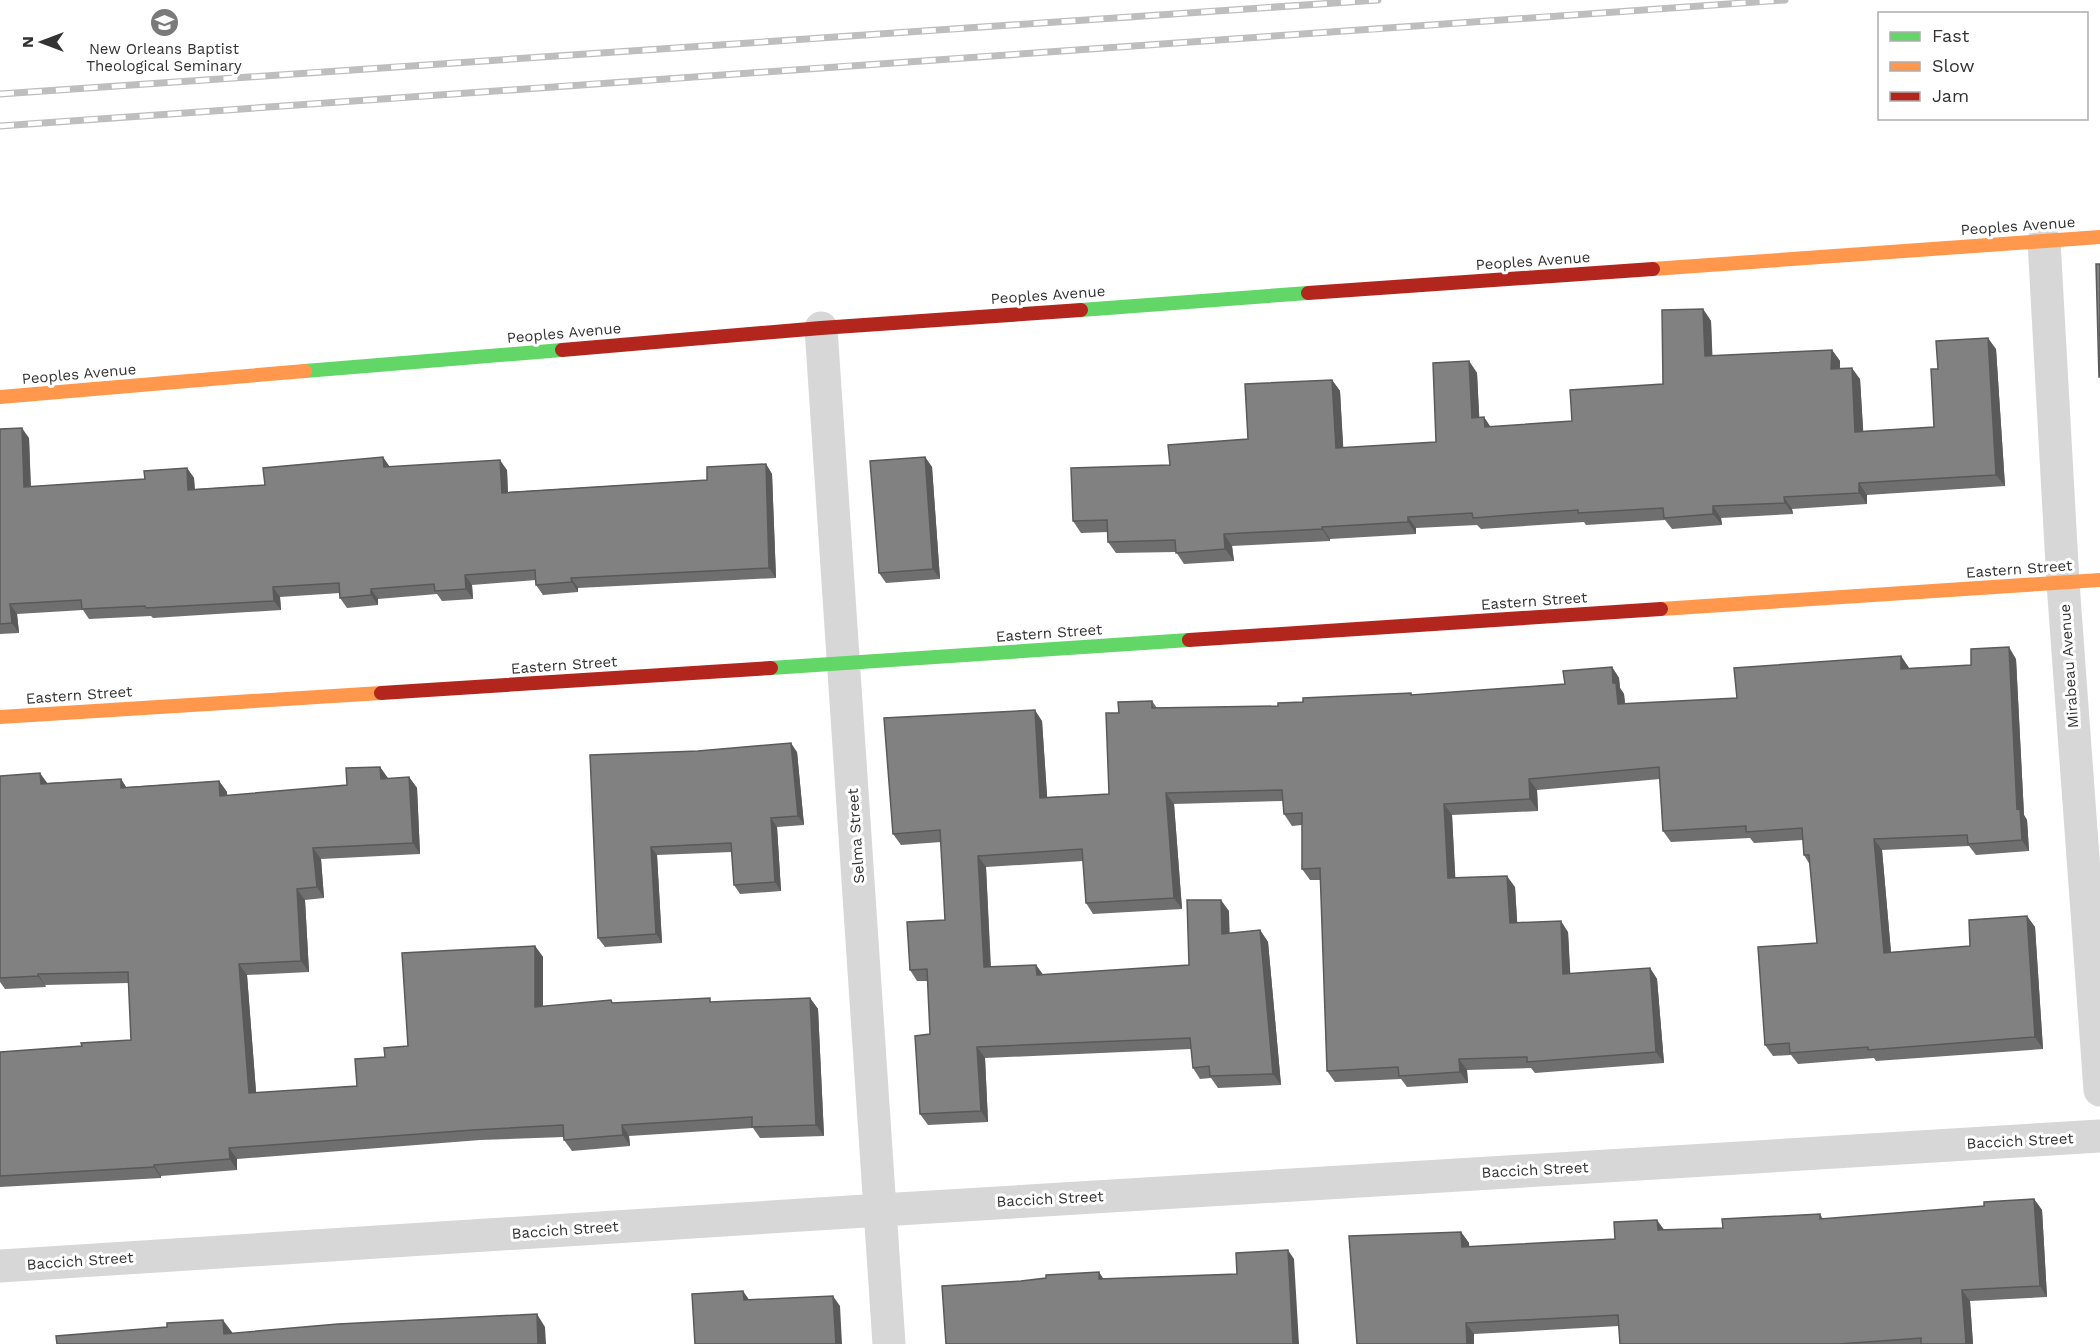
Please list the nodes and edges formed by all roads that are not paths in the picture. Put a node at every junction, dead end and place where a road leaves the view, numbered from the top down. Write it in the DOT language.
graph roads {
  1 [pos="2100,237"];
  2 [pos="2044,241"];
  3 [pos="821,328"];
  4 [pos="0,397"];
  5 [pos="2100,580"];
  6 [pos="2063,583"];
  7 [pos="845,663"];
  8 [pos="0,717"];
  9 [pos="2100,1090"];
  10 [pos="2100,1136"];
  11 [pos="881,1209"];
  12 [pos="0,1266"];
  13 [pos="889,1344"];
  1 -- 2 [label="street, Peoples Avenue"];
  2 -- 3 [label="street, Peoples Avenue"];
  2 -- 6 [label="street, Mirabeau Avenue"];
  3 -- 4 [label="street, Peoples Avenue"];
  3 -- 7 [label="street, Selma Street"];
  5 -- 6 [label="street, Eastern Street"];
  6 -- 7 [label="street, Eastern Street"];
  6 -- 9 [label="street, Mirabeau Avenue"];
  7 -- 8 [label="street, Eastern Street"];
  7 -- 11 [label="street, Selma Street"];
  10 -- 11 [label="street, Baccich Street"];
  11 -- 12 [label="street, Baccich Street"];
  11 -- 13 [label="street, Selma Street"];
}
